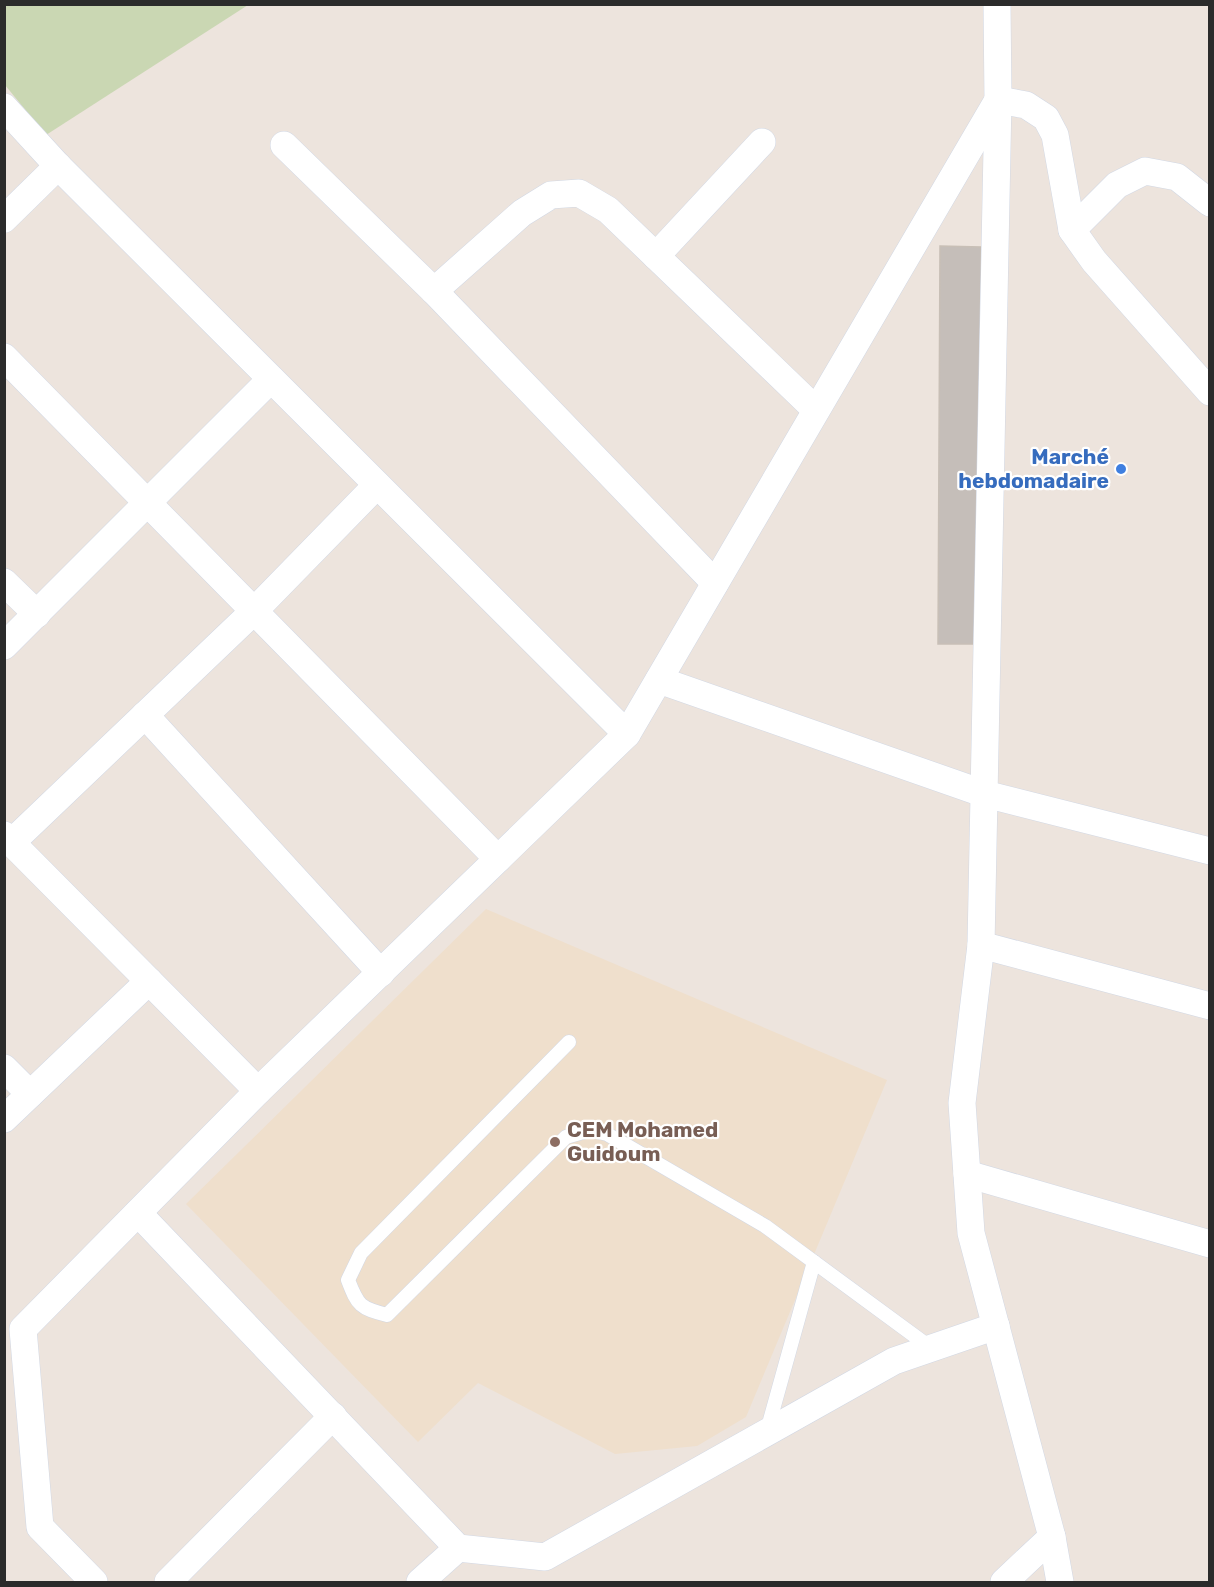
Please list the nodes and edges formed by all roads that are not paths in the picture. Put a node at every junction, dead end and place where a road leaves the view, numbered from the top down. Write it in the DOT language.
graph roads {
  1 [pos="997,4"];
  2 [pos="998,100"];
  3 [pos="4,107"];
  4 [pos="762,142"];
  5 [pos="284,145"];
  6 [pos="58,166"];
  7 [pos="1209,203"];
  8 [pos="4,219"];
  9 [pos="1072,230"];
  10 [pos="656,256"];
  11 [pos="434,291"];
  12 [pos="4,357"];
  13 [pos="271,379"];
  14 [pos="1209,392"];
  15 [pos="816,410"];
  16 [pos="377,485"];
  17 [pos="147,503"];
  18 [pos="4,582"];
  19 [pos="715,583"];
  20 [pos="254,611"];
  21 [pos="37,614"];
  22 [pos="4,646"];
  23 [pos="659,680"];
  24 [pos="145,715"];
  25 [pos="627,734"];
  26 [pos="985,794"];
  27 [pos="8,838"];
  28 [pos="1209,851"];
  29 [pos="498,859"];
  30 [pos="981,945"];
  31 [pos="381,973"];
  32 [pos="149,981"];
  33 [pos="1209,1006"];
  34 [pos="569,1042"];
  35 [pos="4,1068"];
  36 [pos="258,1091"];
  37 [pos="30,1094"];
  38 [pos="4,1119"];
  39 [pos="967,1174"];
  40 [pos="138,1213"];
  41 [pos="1209,1244"];
  42 [pos="814,1262"];
  43 [pos="996,1326"];
  44 [pos="931,1348"];
  45 [pos="333,1416"];
  46 [pos="767,1432"];
  47 [pos="1052,1537"];
  48 [pos="458,1548"];
  49 [pos="94,1582"];
  50 [pos="168,1582"];
  51 [pos="420,1582"];
  52 [pos="1005,1582"];
  53 [pos="1060,1582"];
  1 -- 2 [label="street"];
  2 -- 9 [label="street"];
  2 -- 15 [label="street"];
  2 -- 26 [label="street"];
  3 -- 6 [label="street"];
  4 -- 10 [label="street"];
  5 -- 11 [label="street"];
  6 -- 8 [label="street"];
  6 -- 13 [label="street"];
  7 -- 9 [label="street"];
  9 -- 14 [label="street"];
  10 -- 11 [label="street"];
  10 -- 15 [label="street"];
  11 -- 19 [label="street"];
  12 -- 17 [label="street"];
  13 -- 16 [label="street"];
  13 -- 17 [label="street"];
  15 -- 19 [label="street"];
  16 -- 20 [label="street"];
  16 -- 25 [label="street"];
  17 -- 20 [label="street"];
  17 -- 21 [label="street"];
  18 -- 21 [label="street"];
  19 -- 23 [label="street"];
  20 -- 24 [label="street"];
  20 -- 29 [label="street"];
  21 -- 22 [label="street"];
  23 -- 25 [label="street"];
  23 -- 26 [label="street"];
  24 -- 27 [label="street"];
  24 -- 31 [label="street"];
  25 -- 29 [label="street"];
  26 -- 28 [label="street"];
  26 -- 30 [label="street"];
  27 -- 32 [label="street"];
  29 -- 31 [label="street"];
  30 -- 33 [label="street"];
  30 -- 39 [label="street"];
  31 -- 36 [label="street"];
  32 -- 36 [label="street"];
  32 -- 37 [label="street"];
  34 -- 42 [label="lane"];
  35 -- 37 [label="street"];
  36 -- 40 [label="street"];
  37 -- 38 [label="street"];
  39 -- 41 [label="street"];
  39 -- 43 [label="street"];
  40 -- 45 [label="street"];
  40 -- 49 [label="street"];
  42 -- 44 [label="lane"];
  42 -- 46 [label="lane"];
  43 -- 44 [label="street"];
  43 -- 47 [label="street"];
  44 -- 46 [label="street"];
  45 -- 48 [label="street"];
  45 -- 50 [label="street"];
  46 -- 48 [label="street"];
  47 -- 52 [label="street"];
  47 -- 53 [label="street"];
  48 -- 51 [label="street"];
}
